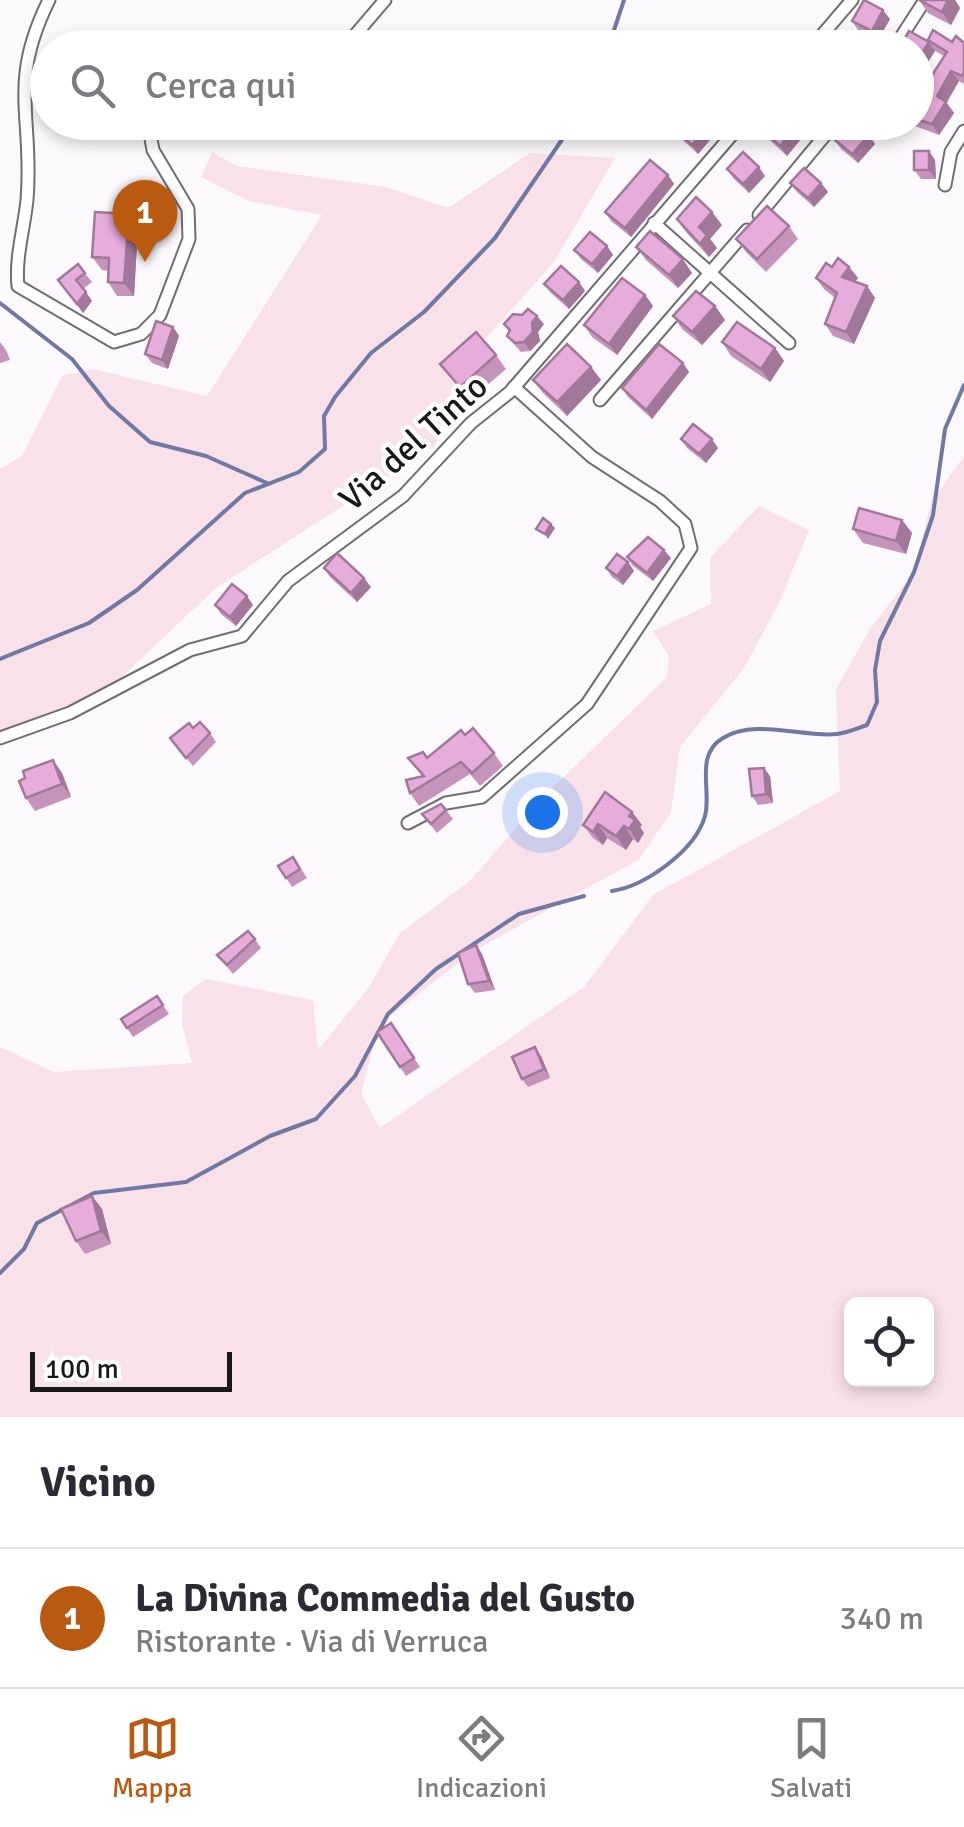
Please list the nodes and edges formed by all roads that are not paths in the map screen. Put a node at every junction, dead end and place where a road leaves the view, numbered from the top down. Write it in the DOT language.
graph roads {
  1 [pos="49,0"];
  2 [pos="385,0"];
  3 [pos="852,0"];
  4 [pos="924,0"];
  5 [pos="37,30"];
  6 [pos="359,30"];
  7 [pos="826,30"];
  8 [pos="905,30"];
  9 [pos="30,48"];
  10 [pos="964,131"];
  11 [pos="151,140"];
  12 [pos="727,140"];
  13 [pos="821,140"];
  14 [pos="945,185"];
  15 [pos="654,223"];
  16 [pos="710,274"];
  17 [pos="788,342"];
  18 [pos="514,387"];
  19 [pos="600,400"];
  20 [pos="0,738"];
  21 [pos="408,823"];
  1 -- 5 [label="street"];
  2 -- 6 [label="street"];
  3 -- 7 [label="street"];
  4 -- 8 [label="street"];
  9 -- 11 [label="street"];
  10 -- 14 [label="street"];
  12 -- 15 [label="street, Via del Tinto"];
  13 -- 16 [label="street"];
  15 -- 16 [label="street"];
  15 -- 18 [label="street, Via del Tinto"];
  16 -- 17 [label="street"];
  16 -- 19 [label="street"];
  18 -- 20 [label="street, Via del Tinto"];
  18 -- 21 [label="street"];
}
